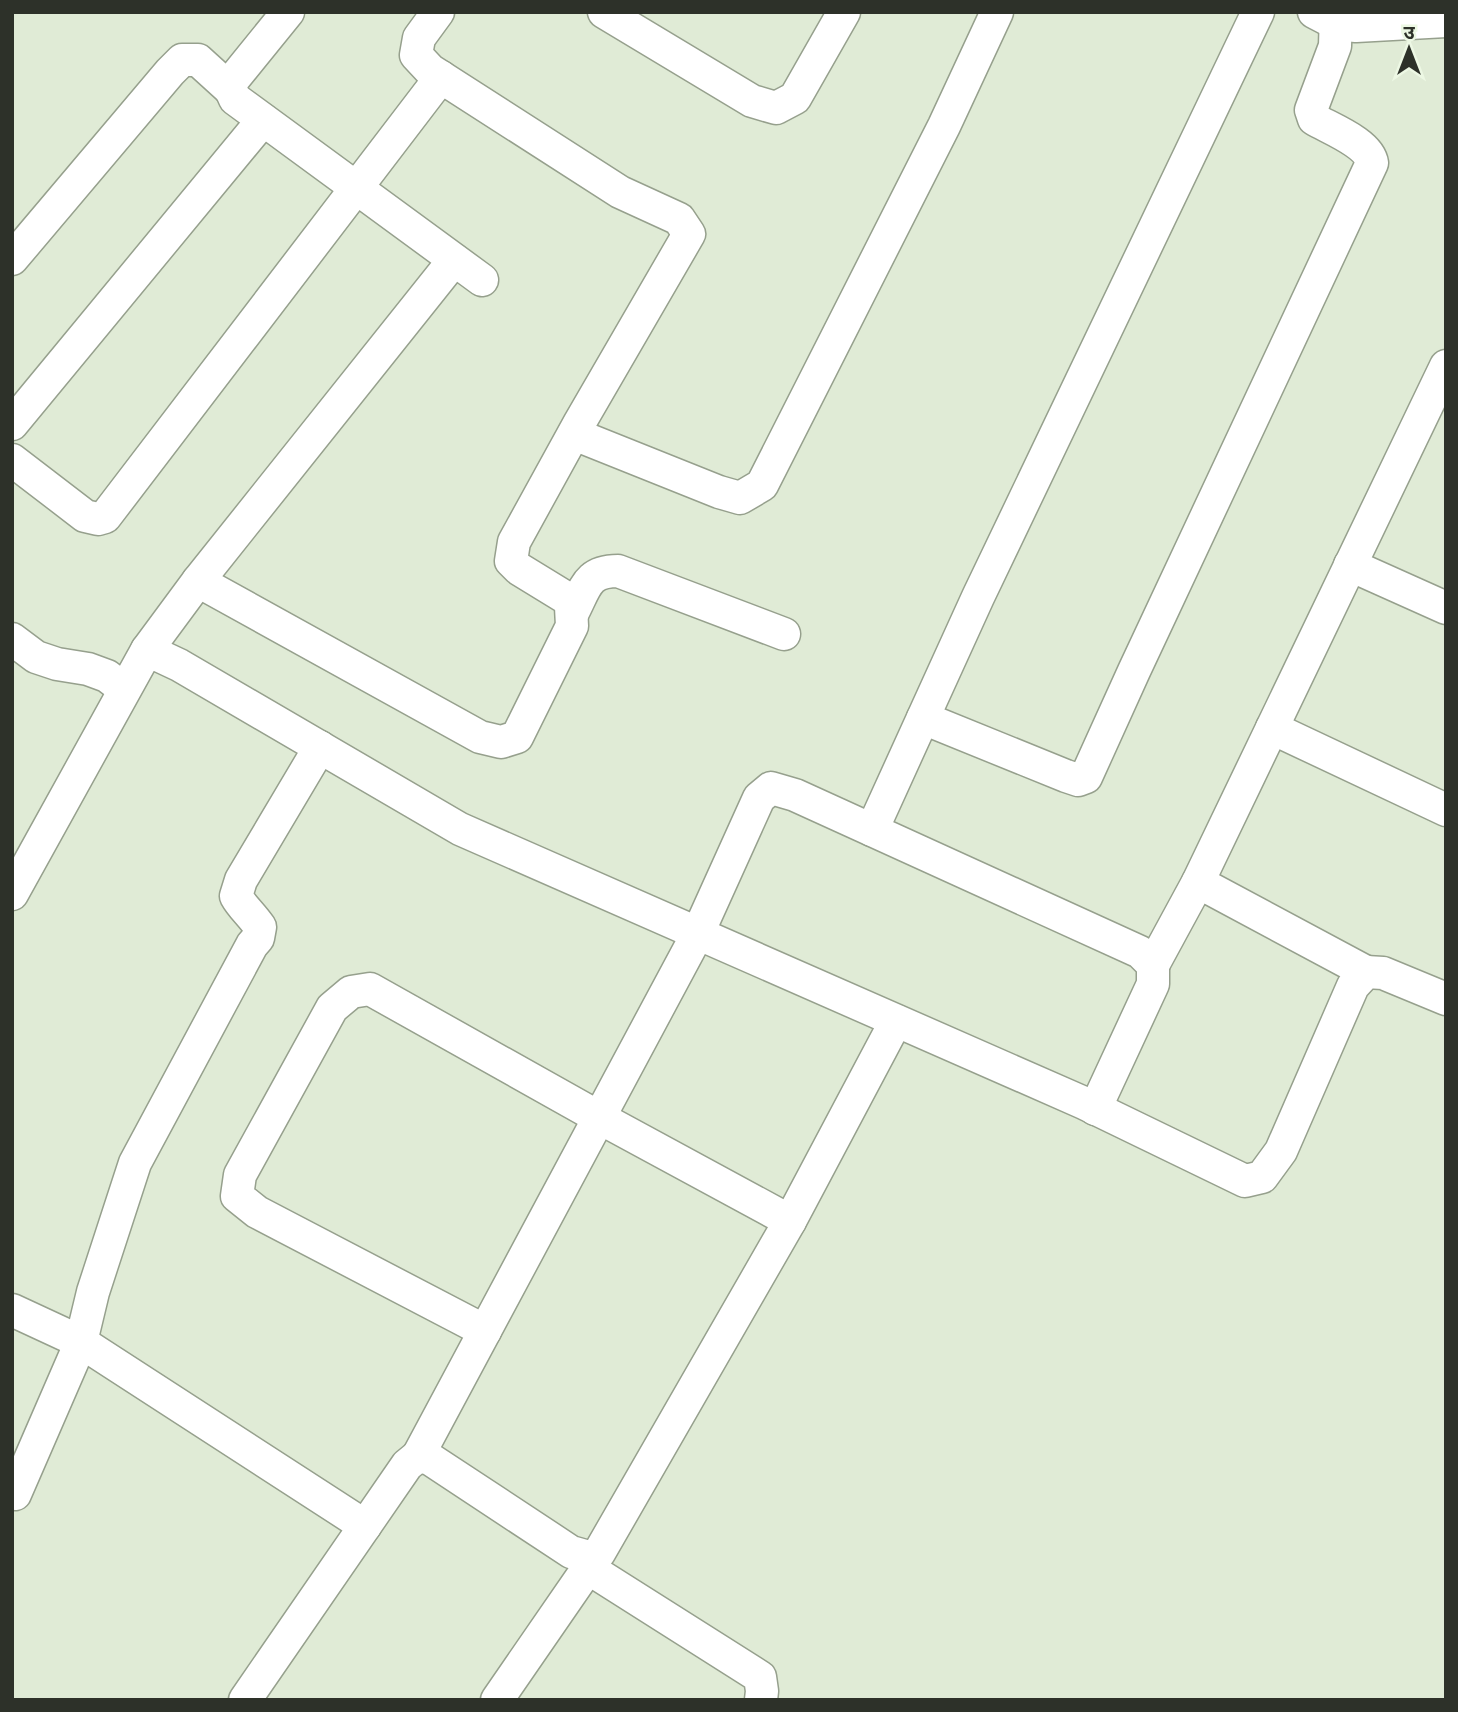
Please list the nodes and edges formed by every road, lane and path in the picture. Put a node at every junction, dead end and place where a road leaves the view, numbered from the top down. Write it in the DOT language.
graph roads {
  1 [pos="288,12"];
  2 [pos="438,12"];
  3 [pos="604,12"];
  4 [pos="844,12"];
  5 [pos="997,12"];
  6 [pos="1258,12"];
  7 [pos="1329,16"];
  8 [pos="1446,20"];
  9 [pos="441,78"];
  10 [pos="231,90"];
  11 [pos="263,120"];
  12 [pos="357,189"];
  13 [pos="12,259"];
  14 [pos="454,260"];
  15 [pos="482,280"];
  16 [pos="1446,366"];
  17 [pos="1435,414"];
  18 [pos="12,424"];
  19 [pos="574,434"];
  20 [pos="12,460"];
  21 [pos="1350,565"];
  22 [pos="198,581"];
  23 [pos="1446,608"];
  24 [pos="572,614"];
  25 [pos="784,634"];
  26 [pos="12,639"];
  27 [pos="147,650"];
  28 [pos="124,689"];
  29 [pos="923,718"];
  30 [pos="1272,728"];
  31 [pos="320,747"];
  32 [pos="1446,810"];
  33 [pos="873,830"];
  34 [pos="1198,882"];
  35 [pos="12,894"];
  36 [pos="698,933"];
  37 [pos="1153,965"];
  38 [pos="1366,972"];
  39 [pos="1446,999"];
  40 [pos="896,1021"];
  41 [pos="1095,1109"];
  42 [pos="600,1118"];
  43 [pos="790,1221"];
  44 [pos="12,1310"];
  45 [pos="485,1332"];
  46 [pos="82,1342"];
  47 [pos="418,1456"];
  48 [pos="13,1500"];
  49 [pos="365,1526"];
  50 [pos="590,1563"];
  51 [pos="245,1700"];
  52 [pos="497,1700"];
  53 [pos="761,1700"];
  1 -- 10 [label="street"];
  2 -- 9 [label="street"];
  3 -- 4 [label="street"];
  5 -- 19 [label="street"];
  6 -- 29 [label="street"];
  7 -- 8 [label="street"];
  7 -- 29 [label="street"];
  9 -- 12 [label="street"];
  9 -- 19 [label="street"];
  10 -- 11 [label="street"];
  10 -- 13 [label="street"];
  11 -- 12 [label="street"];
  11 -- 18 [label="street"];
  12 -- 14 [label="street"];
  12 -- 20 [label="street"];
  14 -- 15 [label="street"];
  14 -- 22 [label="street"];
  16 -- 17 [label="street"];
  17 -- 21 [label="street"];
  19 -- 24 [label="street"];
  21 -- 23 [label="street"];
  21 -- 30 [label="street"];
  22 -- 24 [label="street"];
  22 -- 27 [label="street"];
  24 -- 25 [label="street"];
  26 -- 28 [label="street"];
  27 -- 28 [label="street"];
  27 -- 31 [label="street"];
  28 -- 35 [label="street"];
  29 -- 33 [label="street"];
  30 -- 32 [label="street"];
  30 -- 34 [label="street"];
  31 -- 36 [label="street"];
  31 -- 46 [label="street"];
  33 -- 36 [label="street"];
  33 -- 37 [label="street"];
  34 -- 37 [label="street"];
  34 -- 38 [label="street"];
  36 -- 40 [label="street"];
  36 -- 42 [label="street"];
  37 -- 41 [label="street"];
  38 -- 39 [label="street"];
  38 -- 41 [label="street"];
  40 -- 41 [label="street"];
  40 -- 43 [label="street"];
  42 -- 43 [label="street"];
  42 -- 45 [label="street"];
  42 -- 45 [label="street"];
  43 -- 50 [label="street"];
  44 -- 46 [label="street"];
  45 -- 47 [label="street"];
  46 -- 48 [label="street"];
  46 -- 49 [label="street"];
  47 -- 49 [label="street"];
  47 -- 50 [label="street"];
  49 -- 51 [label="street"];
  50 -- 52 [label="street"];
  50 -- 53 [label="street"];
}
